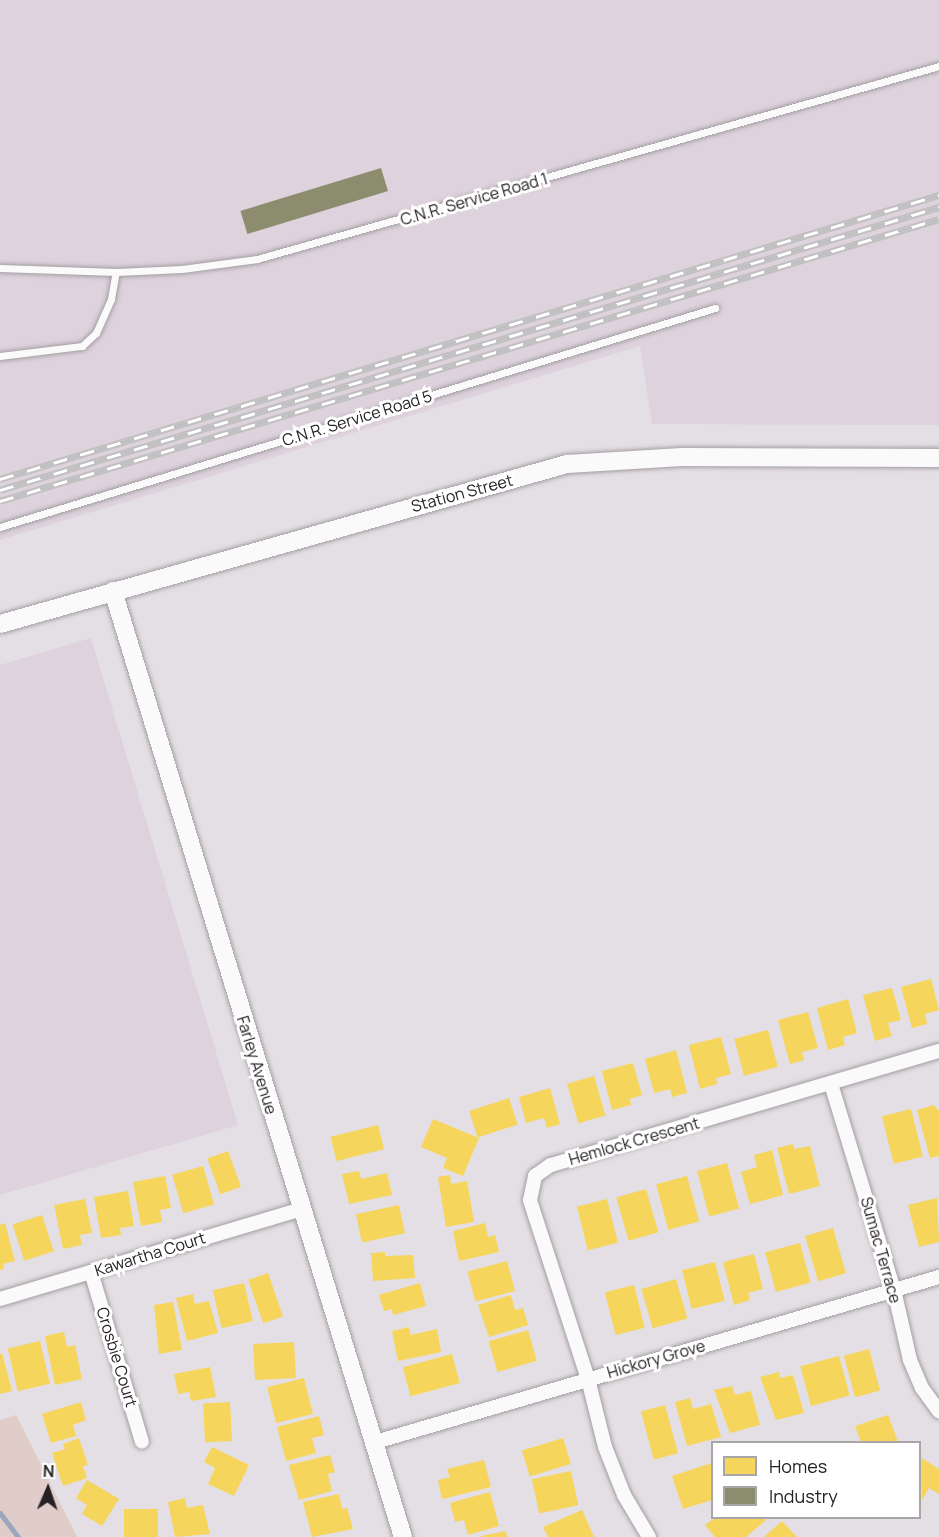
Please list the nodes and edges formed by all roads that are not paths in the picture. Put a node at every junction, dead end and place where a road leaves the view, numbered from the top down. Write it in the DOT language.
graph roads {
  1 [pos="939,66"];
  2 [pos="0,268"];
  3 [pos="116,272"];
  4 [pos="715,308"];
  5 [pos="0,356"];
  6 [pos="939,458"];
  7 [pos="0,527"];
  8 [pos="113,591"];
  9 [pos="0,624"];
  10 [pos="939,1052"];
  11 [pos="831,1084"];
  12 [pos="301,1209"];
  13 [pos="91,1272"];
  14 [pos="939,1277"];
  15 [pos="894,1290"];
  16 [pos="0,1299"];
  17 [pos="588,1379"];
  18 [pos="939,1411"];
  19 [pos="142,1442"];
  20 [pos="372,1443"];
  21 [pos="403,1537"];
  22 [pos="649,1537"];
  1 -- 3 [label="lane, C.N.R. Service Road 1"];
  2 -- 3 [label="lane, C.N.R. Service Road 1"];
  3 -- 5 [label="lane"];
  4 -- 7 [label="lane, C.N.R. Service Road 5"];
  6 -- 8 [label="street, Station Street"];
  8 -- 9 [label="street, Station Street"];
  8 -- 12 [label="street, Farley Avenue"];
  10 -- 11 [label="street, Hemlock Crescent"];
  11 -- 15 [label="street, Sumac Terrace"];
  11 -- 17 [label="street, Hemlock Crescent"];
  12 -- 13 [label="street, Kawartha Court"];
  12 -- 20 [label="street, Farley Avenue"];
  13 -- 16 [label="street, Kawartha Court"];
  13 -- 19 [label="street, Crosbie Court"];
  14 -- 15 [label="street, Hickory Grove"];
  15 -- 17 [label="street, Hickory Grove"];
  15 -- 18 [label="street, Sumac Terrace"];
  17 -- 20 [label="street, Hickory Grove"];
  17 -- 22 [label="street, Hemlock Crescent"];
  20 -- 21 [label="street, Farley Avenue"];
}
